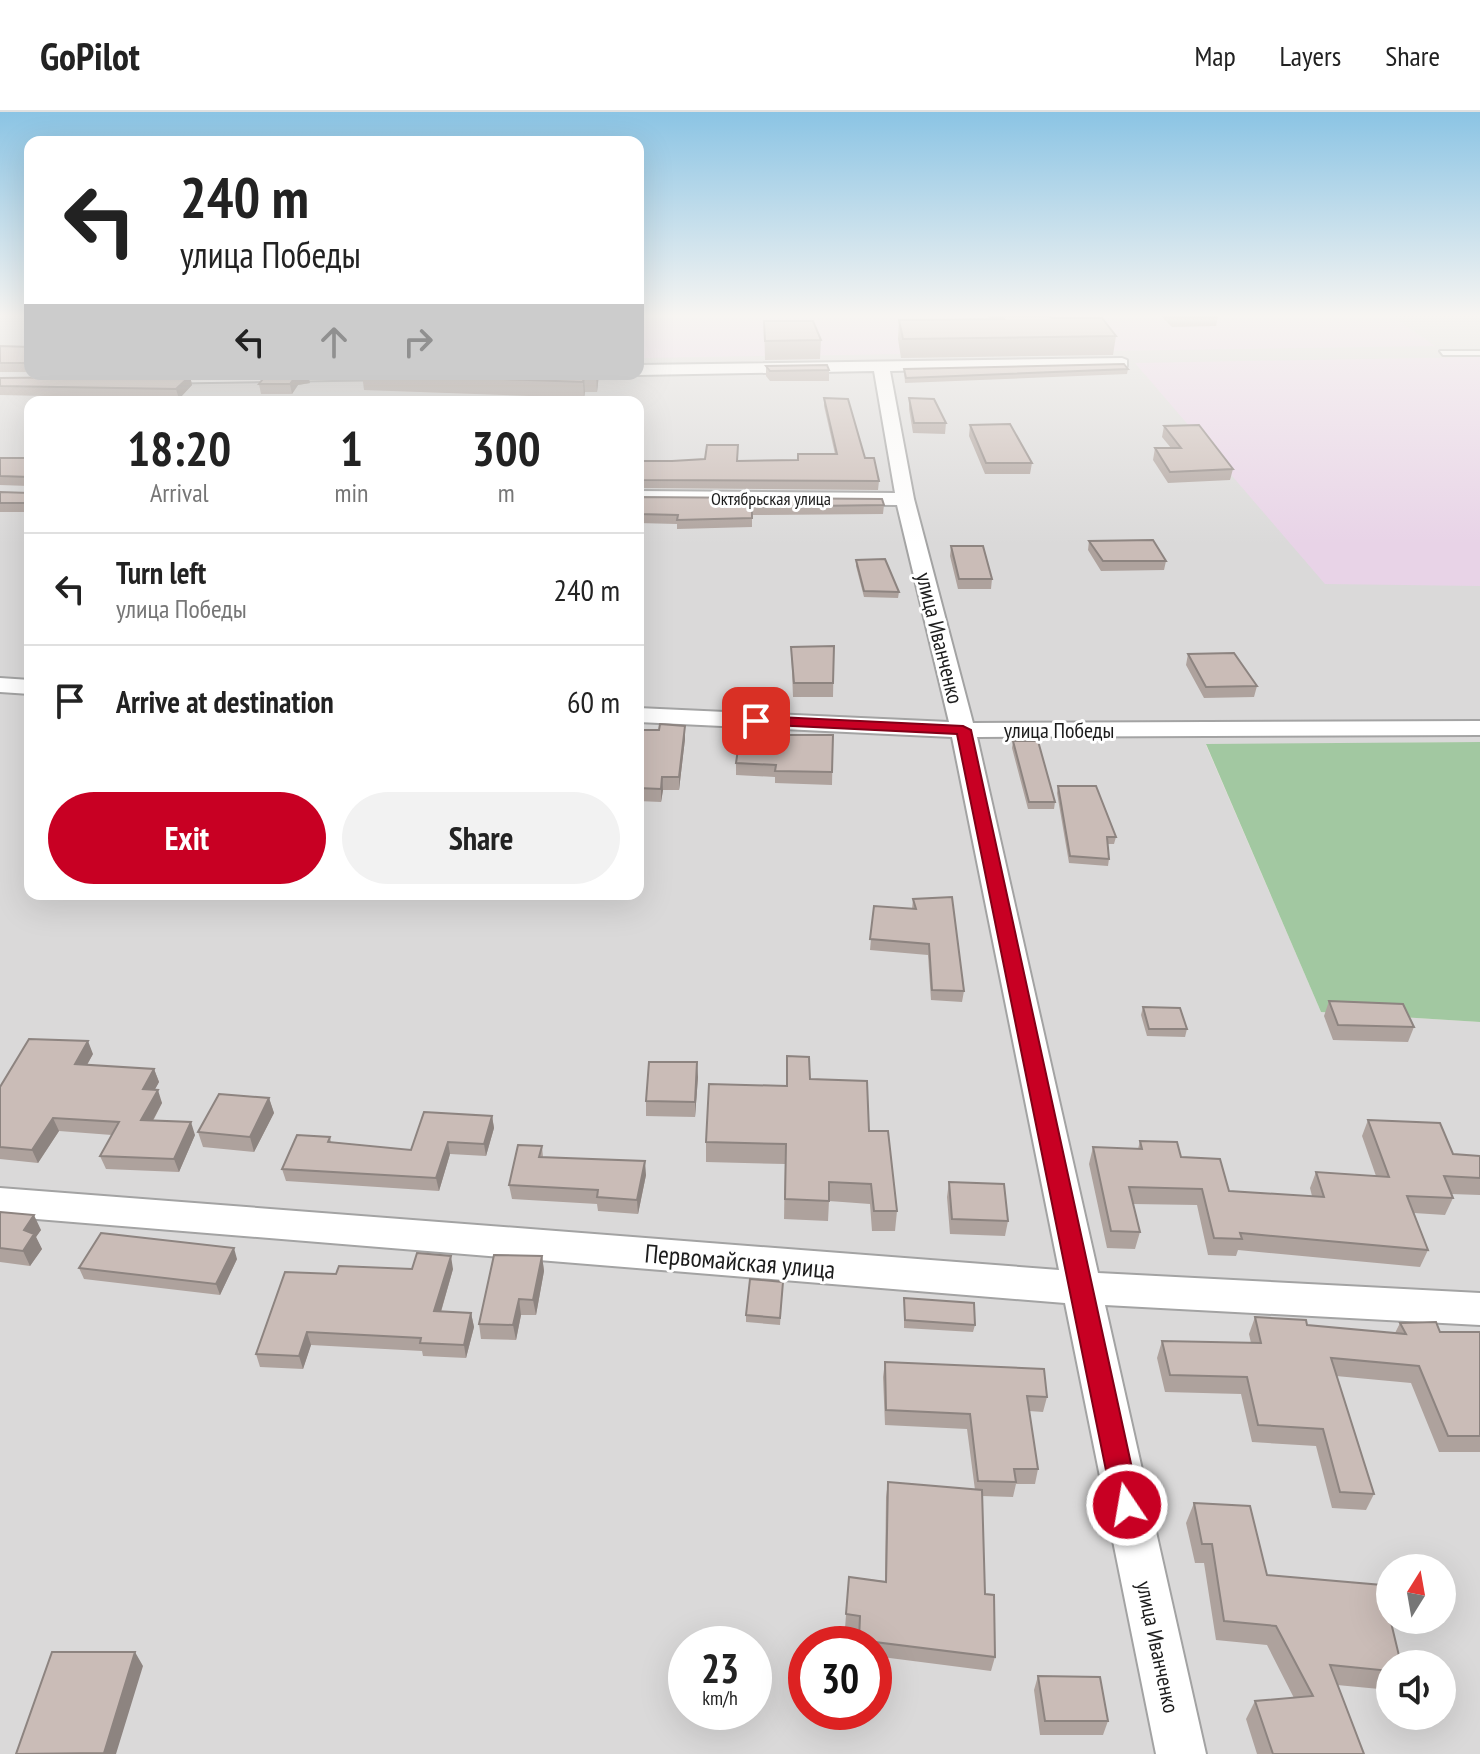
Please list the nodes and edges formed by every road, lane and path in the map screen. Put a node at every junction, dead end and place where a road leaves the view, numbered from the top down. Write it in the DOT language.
graph roads {
  1 [pos="886,393"];
  2 [pos="644,497"];
  3 [pos="905,499"];
  4 [pos="0,685"];
  5 [pos="24,687"];
  6 [pos="644,715"];
  7 [pos="1480,728"];
  8 [pos="963,730"];
  9 [pos="0,1202"];
  10 [pos="1079,1288"];
  11 [pos="1480,1309"];
  12 [pos="1181,1754"];
  1 -- 3 [label="street, улица Иванченко"];
  2 -- 3 [label="street, Октябрьская улица"];
  3 -- 8 [label="street, улица Иванченко"];
  4 -- 5 [label="street"];
  6 -- 8 [label="street, улица Победы"];
  7 -- 8 [label="street, улица Победы"];
  8 -- 10 [label="street, улица Иванченко"];
  9 -- 10 [label="street, Первомайская улица"];
  10 -- 11 [label="street, Первомайская улица"];
  10 -- 12 [label="street, улица Иванченко"];
}
